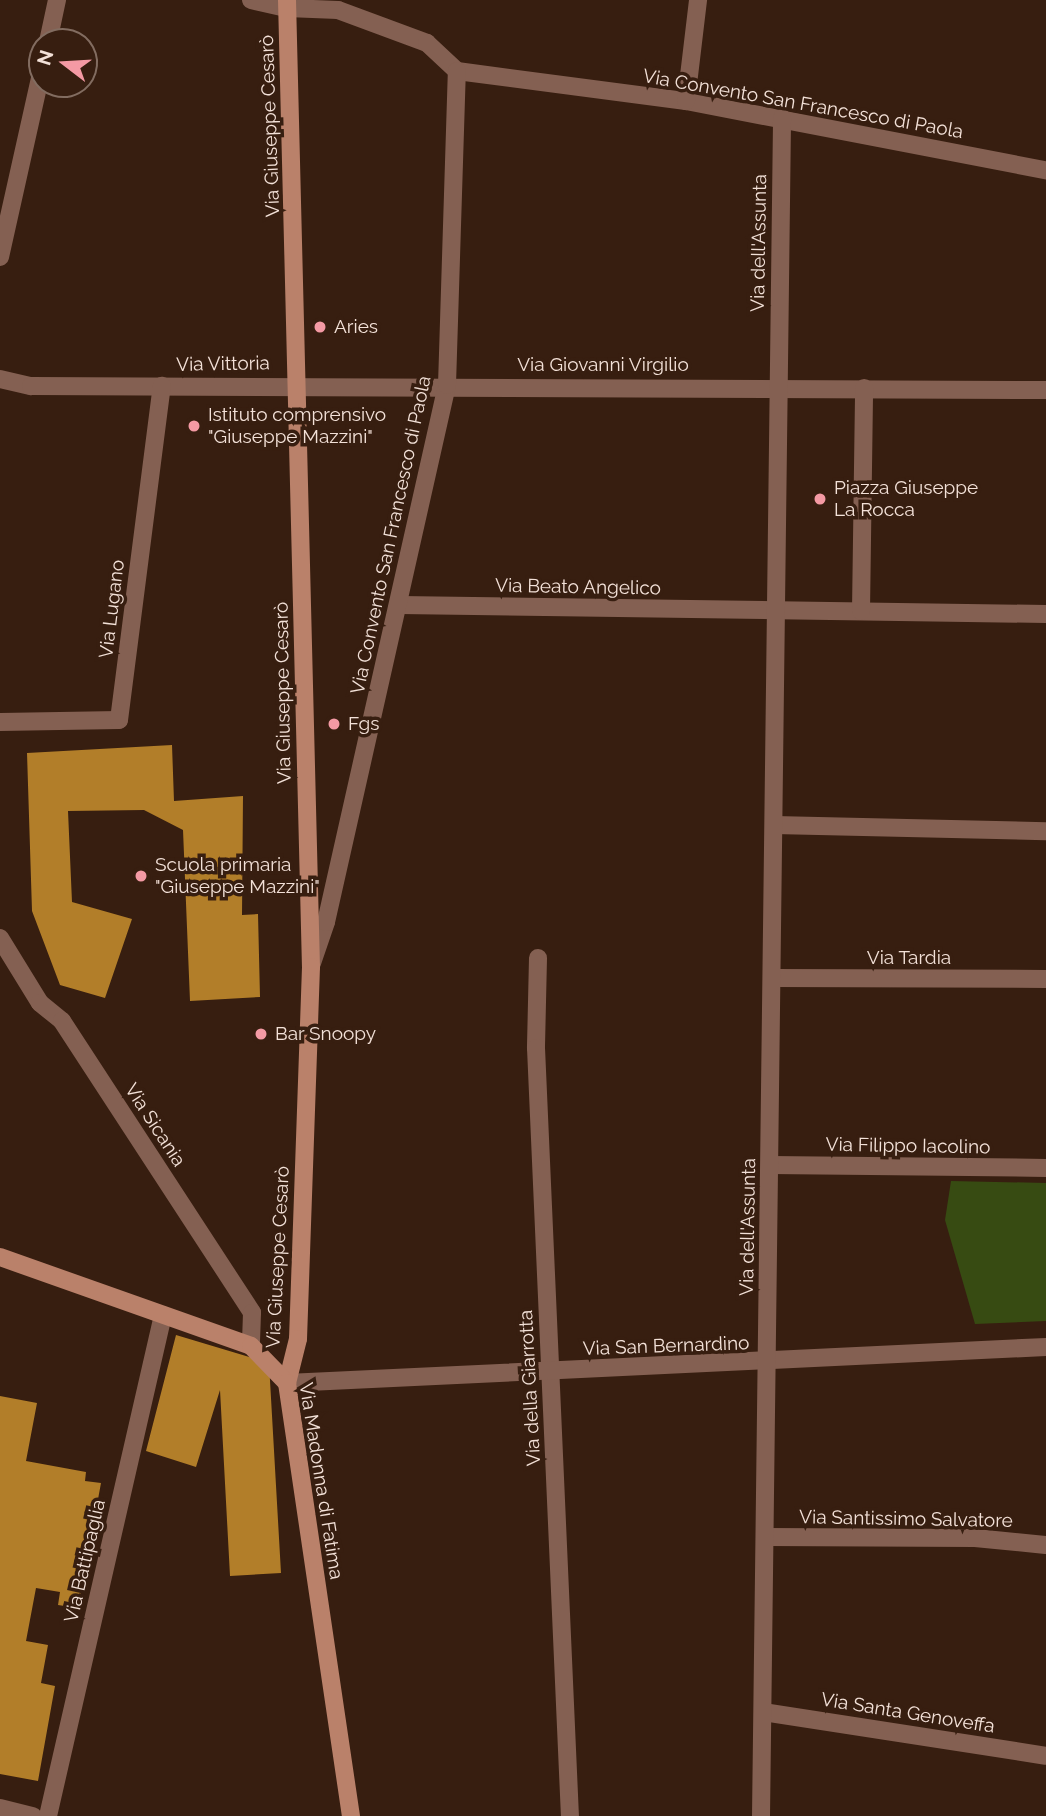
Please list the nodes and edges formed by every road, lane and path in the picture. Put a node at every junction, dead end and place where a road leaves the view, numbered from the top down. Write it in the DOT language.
graph roads {
  1 [pos="57,0"];
  2 [pos="251,0"];
  3 [pos="698,0"];
  4 [pos="287,4"];
  5 [pos="51,28"];
  6 [pos="457,71"];
  7 [pos="36,98"];
  8 [pos="686,101"];
  9 [pos="782,118"];
  10 [pos="1046,170"];
  11 [pos="0,257"];
  12 [pos="779,378"];
  13 [pos="0,379"];
  14 [pos="297,383"];
  15 [pos="447,385"];
  16 [pos="162,386"];
  17 [pos="864,388"];
  18 [pos="1046,390"];
  19 [pos="400,605"];
  20 [pos="776,610"];
  21 [pos="861,611"];
  22 [pos="1046,614"];
  23 [pos="0,722"];
  24 [pos="774,825"];
  25 [pos="1046,831"];
  26 [pos="0,938"];
  27 [pos="538,958"];
  28 [pos="311,967"];
  29 [pos="772,978"];
  30 [pos="1046,979"];
  31 [pos="770,1165"];
  32 [pos="1046,1168"];
  33 [pos="0,1257"];
  34 [pos="163,1315"];
  35 [pos="251,1346"];
  36 [pos="1046,1347"];
  37 [pos="768,1363"];
  38 [pos="550,1372"];
  39 [pos="287,1383"];
  40 [pos="766,1536"];
  41 [pos="1046,1545"];
  42 [pos="763,1712"];
  43 [pos="1046,1756"];
  44 [pos="0,1808"];
  45 [pos="33,1816"];
  46 [pos="48,1816"];
  47 [pos="351,1816"];
  48 [pos="570,1816"];
  49 [pos="761,1816"];
  1 -- 5 [label="street"];
  2 -- 4 [label="street"];
  3 -- 8 [label="street"];
  4 -- 6 [label="street"];
  4 -- 14 [label="street, Via Giuseppe Cesarò"];
  6 -- 8 [label="street, Via Convento San Francesco di Paola"];
  6 -- 15 [label="street, Via Convento San Francesco di Paola"];
  7 -- 11 [label="street"];
  8 -- 9 [label="street, Via Convento San Francesco di Paola"];
  9 -- 10 [label="street, Via Convento San Francesco di Paola"];
  9 -- 12 [label="street, Via dell'Assunta"];
  12 -- 15 [label="street, Via Giovanni Virgilio"];
  12 -- 17 [label="street, Via Giovanni Virgilio"];
  12 -- 20 [label="street, Via dell'Assunta"];
  13 -- 16 [label="street, Via Vittoria"];
  14 -- 15 [label="street, Via Vittoria"];
  14 -- 16 [label="street, Via Vittoria"];
  14 -- 28 [label="street, Via Giuseppe Cesarò"];
  15 -- 19 [label="street, Via Convento San Francesco di Paola"];
  16 -- 23 [label="street, Via Lugano"];
  17 -- 18 [label="street, Via Giovanni Virgilio"];
  17 -- 21 [label="street"];
  19 -- 20 [label="street, Via Beato Angelico"];
  19 -- 28 [label="street, Via Convento San Francesco di Paola"];
  20 -- 21 [label="street, Via Beato Angelico"];
  20 -- 24 [label="street, Via dell'Assunta"];
  21 -- 22 [label="street, Via Beato Angelico"];
  24 -- 25 [label="street"];
  24 -- 29 [label="street, Via dell'Assunta"];
  26 -- 35 [label="street, Via Sicania"];
  27 -- 38 [label="street, Via della Giarrotta"];
  28 -- 39 [label="street, Via Giuseppe Cesarò"];
  29 -- 30 [label="street, Via Tardia"];
  29 -- 31 [label="street, Via dell'Assunta"];
  31 -- 32 [label="street, Via Filippo Iacolino"];
  31 -- 37 [label="street, Via dell'Assunta"];
  33 -- 34 [label="street, Via Madonna di Fatima"];
  34 -- 35 [label="street, Via Madonna di Fatima"];
  34 -- 46 [label="street, Via Battipaglia"];
  35 -- 39 [label="street, Via Madonna di Fatima"];
  36 -- 37 [label="street, Via San Bernardino"];
  37 -- 38 [label="street, Via San Bernardino"];
  37 -- 40 [label="street, Via dell'Assunta"];
  38 -- 39 [label="street, Via San Bernardino"];
  38 -- 48 [label="street, Via della Giarrotta"];
  39 -- 47 [label="street, Via Madonna di Fatima"];
  40 -- 41 [label="street, Via Santissimo Salvatore"];
  40 -- 42 [label="street, Via dell'Assunta"];
  42 -- 43 [label="street, Via Santa Genoveffa"];
  42 -- 49 [label="street, Via dell'Assunta"];
  44 -- 45 [label="street"];
}
